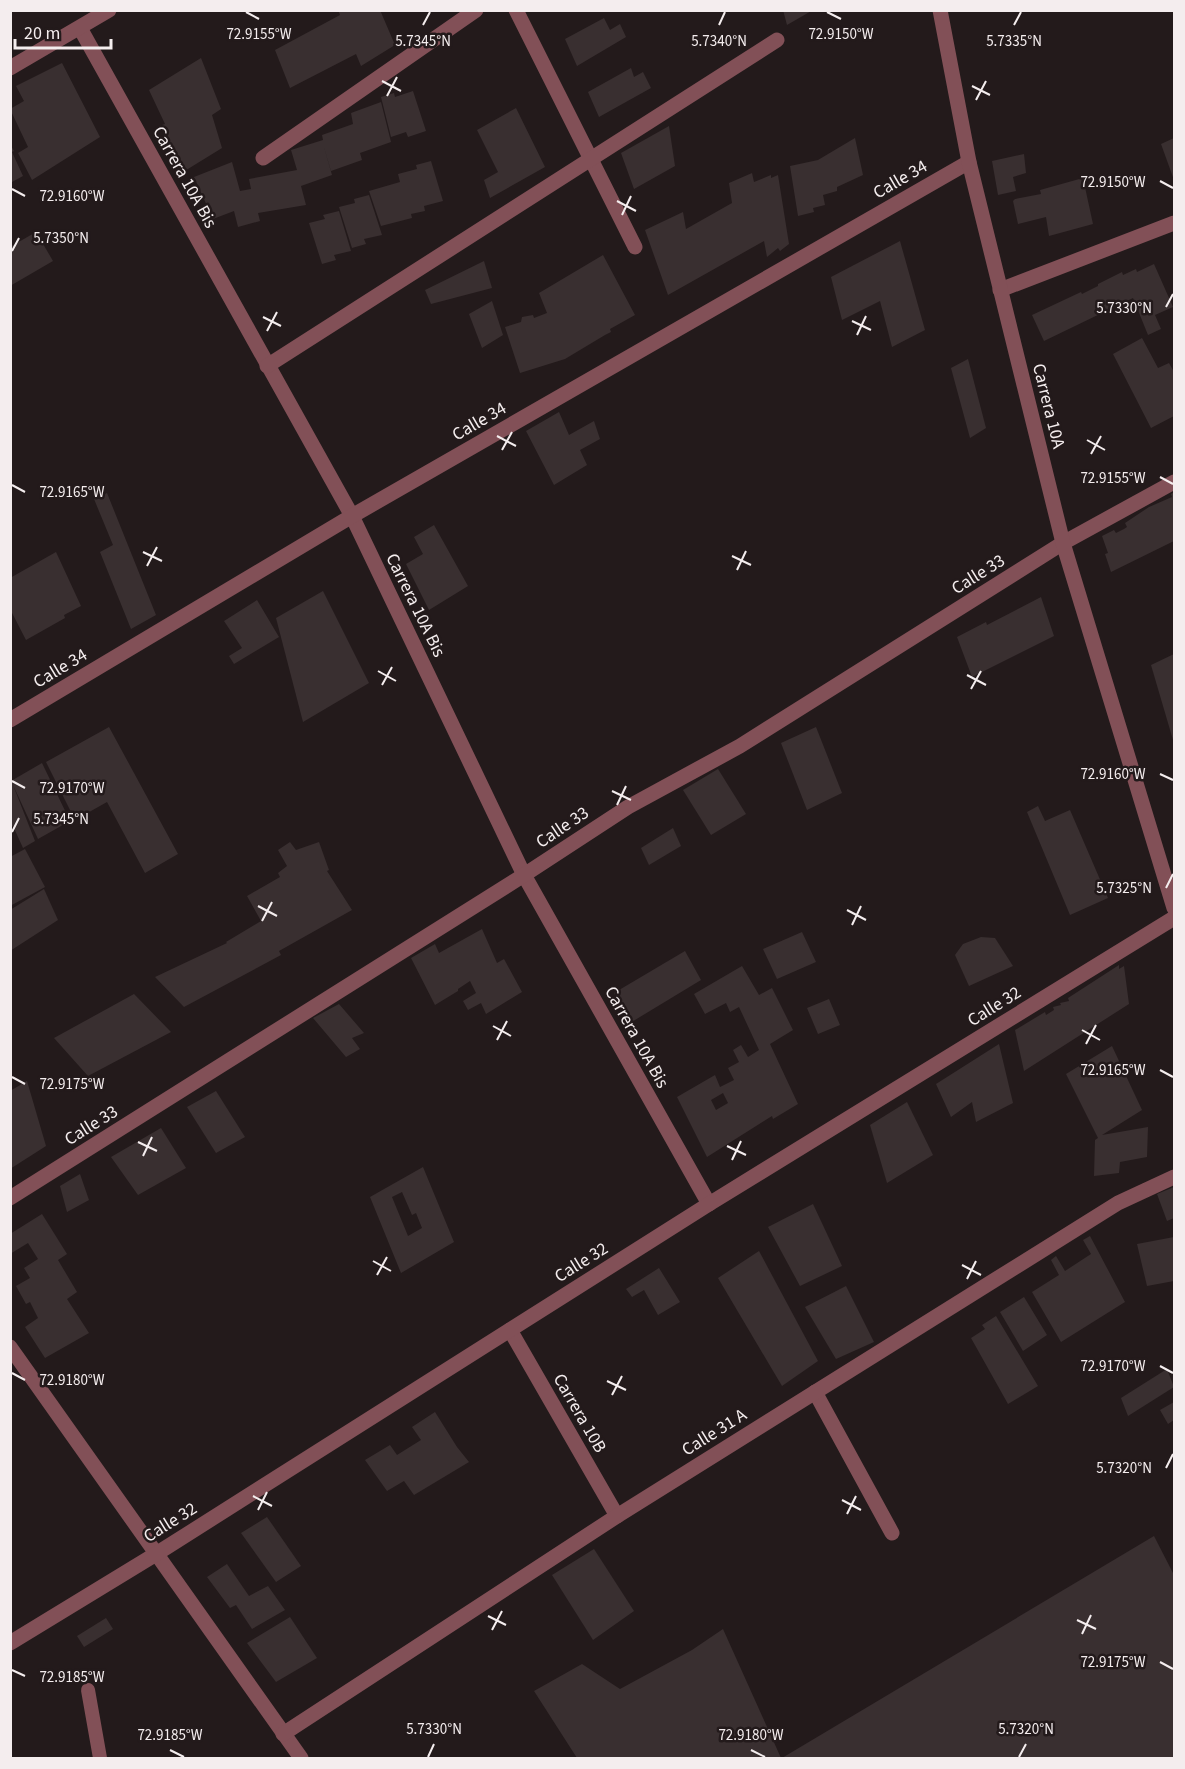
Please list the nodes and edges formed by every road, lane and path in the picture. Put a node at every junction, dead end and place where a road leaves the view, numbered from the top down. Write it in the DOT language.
graph roads {
  1 [pos="109,10"];
  2 [pos="476,10"];
  3 [pos="516,10"];
  4 [pos="940,10"];
  5 [pos="80,28"];
  6 [pos="777,40"];
  7 [pos="10,68"];
  8 [pos="264,158"];
  9 [pos="590,159"];
  10 [pos="969,162"];
  11 [pos="1174,223"];
  12 [pos="635,247"];
  13 [pos="1000,290"];
  14 [pos="267,366"];
  15 [pos="1174,482"];
  16 [pos="352,516"];
  17 [pos="1063,543"];
  18 [pos="10,720"];
  19 [pos="524,875"];
  20 [pos="1174,908"];
  21 [pos="1174,918"];
  22 [pos="1174,1177"];
  23 [pos="10,1198"];
  24 [pos="709,1204"];
  25 [pos="510,1330"];
  26 [pos="10,1347"];
  27 [pos="815,1392"];
  28 [pos="617,1516"];
  29 [pos="892,1533"];
  30 [pos="156,1554"];
  31 [pos="10,1643"];
  32 [pos="88,1690"];
  33 [pos="283,1734"];
  34 [pos="100,1758"];
  35 [pos="301,1758"];
  1 -- 5 [label="street"];
  2 -- 8 [label="street"];
  3 -- 9 [label="street"];
  4 -- 10 [label="street, Carrera 10A"];
  5 -- 7 [label="street"];
  5 -- 14 [label="street, Carrera 10A Bis"];
  6 -- 9 [label="street"];
  9 -- 12 [label="street"];
  9 -- 14 [label="street"];
  10 -- 13 [label="street, Carrera 10A"];
  10 -- 16 [label="street, Calle 34"];
  11 -- 13 [label="street"];
  13 -- 17 [label="street, Carrera 10A"];
  14 -- 16 [label="street, Carrera 10A Bis"];
  15 -- 17 [label="street, Calle 33"];
  16 -- 18 [label="street, Calle 34"];
  16 -- 19 [label="street, Carrera 10A Bis"];
  17 -- 19 [label="street, Calle 33"];
  17 -- 20 [label="street, Carrera 10A"];
  19 -- 23 [label="street, Calle 33"];
  19 -- 24 [label="street, Carrera 10A Bis"];
  21 -- 24 [label="street, Calle 32"];
  22 -- 27 [label="street, Calle 31 A"];
  24 -- 25 [label="street, Calle 32"];
  25 -- 28 [label="street, Carrera 10B"];
  25 -- 30 [label="street, Calle 32"];
  26 -- 30 [label="street"];
  27 -- 28 [label="street, Calle 31 A"];
  27 -- 29 [label="street"];
  28 -- 33 [label="street, Calle 31 A"];
  30 -- 31 [label="street, Calle 32"];
  30 -- 33 [label="street"];
  32 -- 34 [label="lane"];
  33 -- 35 [label="street"];
}
